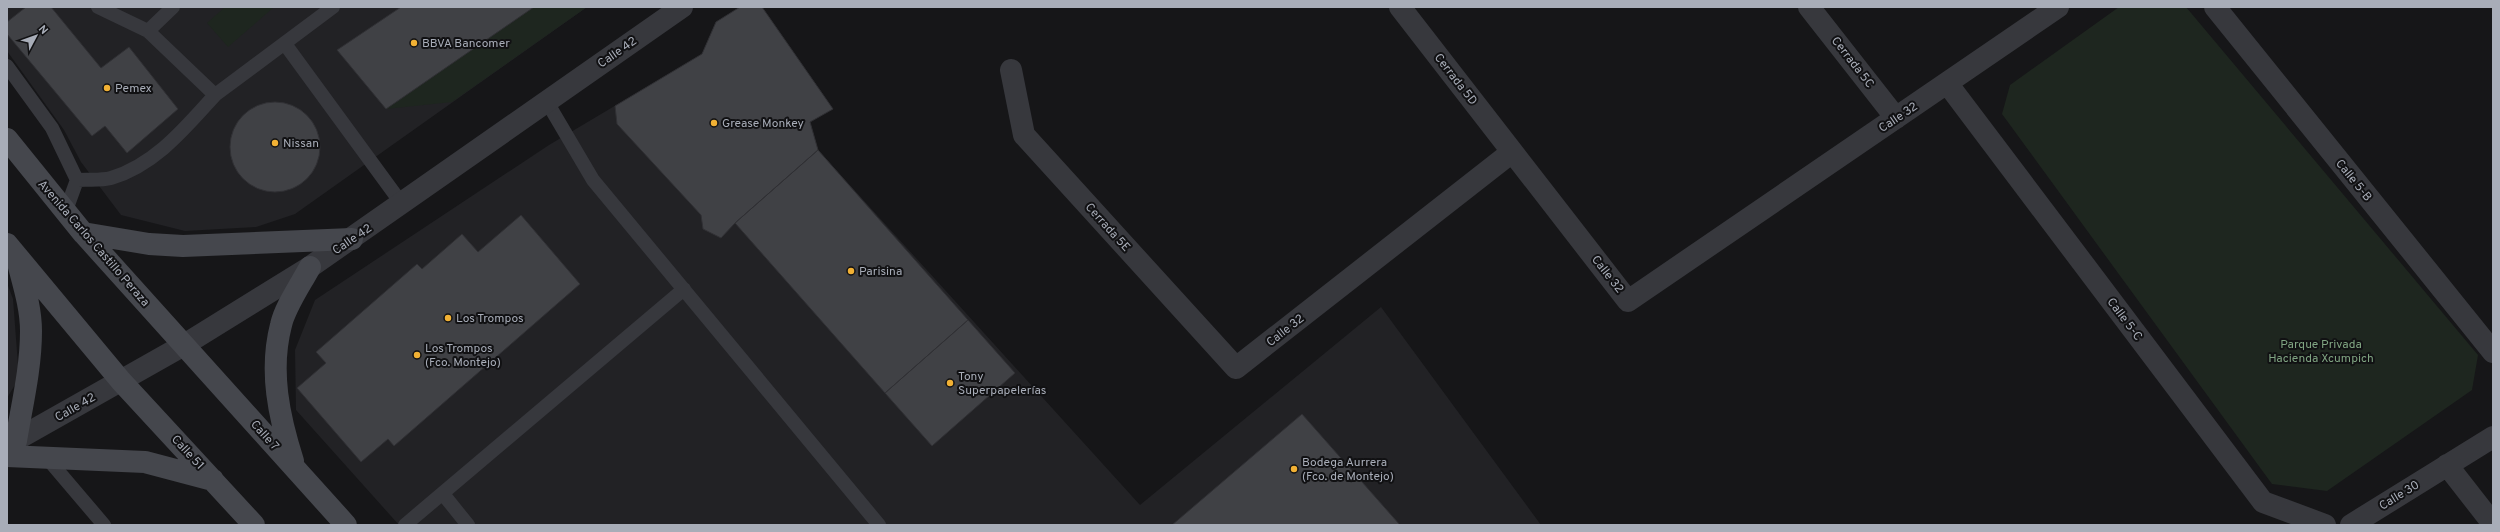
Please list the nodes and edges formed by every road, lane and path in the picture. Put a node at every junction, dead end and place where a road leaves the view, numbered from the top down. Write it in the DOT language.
graph roads {
  1 [pos="98,7"];
  2 [pos="173,7"];
  3 [pos="334,7"];
  4 [pos="1400,7"];
  5 [pos="1810,7"];
  6 [pos="2058,7"];
  7 [pos="2215,7"];
  8 [pos="670,10"];
  9 [pos="148,31"];
  10 [pos="285,44"];
  11 [pos="7,66"];
  12 [pos="1011,70"];
  13 [pos="1947,83"];
  14 [pos="215,95"];
  15 [pos="547,102"];
  16 [pos="1896,118"];
  17 [pos="7,139"];
  18 [pos="1512,152"];
  19 [pos="77,180"];
  20 [pos="402,204"];
  21 [pos="65,213"];
  22 [pos="82,233"];
  23 [pos="352,239"];
  24 [pos="11,249"];
  25 [pos="310,267"];
  26 [pos="684,289"];
  27 [pos="184,345"];
  28 [pos="2493,352"];
  29 [pos="1236,368"];
  30 [pos="120,381"];
  31 [pos="2493,437"];
  32 [pos="10,447"];
  33 [pos="47,458"];
  34 [pos="2448,465"];
  35 [pos="295,468"];
  36 [pos="213,480"];
  37 [pos="443,494"];
  38 [pos="2493,524"];
  39 [pos="104,525"];
  40 [pos="254,525"];
  41 [pos="346,525"];
  42 [pos="405,525"];
  43 [pos="468,525"];
  44 [pos="879,525"];
  45 [pos="2325,525"];
  46 [pos="2350,525"];
  1 -- 9 [label="lane"];
  2 -- 9 [label="lane"];
  3 -- 10 [label="lane"];
  4 -- 18 [label="street, Cerrada 5D"];
  5 -- 16 [label="street, Cerrada 5C"];
  6 -- 13 [label="street, Calle 32"];
  7 -- 28 [label="street, Calle 5-B"];
  8 -- 15 [label="street, Calle 42"];
  9 -- 14 [label="lane"];
  10 -- 14 [label="lane"];
  10 -- 20 [label="lane"];
  11 -- 19 [label="lane"];
  12 -- 29 [label="street, Cerrada 5E"];
  13 -- 16 [label="street, Calle 32"];
  13 -- 45 [label="street, Calle 5-C"];
  14 -- 19 [label="lane"];
  15 -- 20 [label="street, Calle 42"];
  15 -- 26 [label="lane"];
  16 -- 18 [label="street, Calle 32"];
  17 -- 21 [label="main road, Avenida Carlos Castillo Peraza"];
  18 -- 29 [label="street, Calle 32"];
  19 -- 21 [label="lane"];
  20 -- 23 [label="street, Calle 42"];
  21 -- 22 [label="main road, Avenida Carlos Castillo Peraza"];
  22 -- 23 [label="main road"];
  22 -- 27 [label="main road, Avenida Carlos Castillo Peraza"];
  23 -- 25 [label="street, Calle 42"];
  24 -- 30 [label="main road"];
  24 -- 32 [label="main road"];
  25 -- 27 [label="street, Calle 42"];
  25 -- 35 [label="main road"];
  26 -- 37 [label="lane"];
  26 -- 44 [label="lane"];
  27 -- 30 [label="street, Calle 42"];
  27 -- 35 [label="main road, Calle 7"];
  30 -- 32 [label="street, Calle 42"];
  30 -- 36 [label="main road, Calle 51"];
  31 -- 34 [label="street"];
  32 -- 33 [label="main road"];
  33 -- 36 [label="main road"];
  33 -- 39 [label="lane"];
  34 -- 38 [label="street"];
  34 -- 46 [label="street, Calle 30"];
  35 -- 41 [label="main road, Calle 7"];
  36 -- 40 [label="main road, Calle 51"];
  37 -- 42 [label="lane"];
  37 -- 43 [label="lane"];
}
